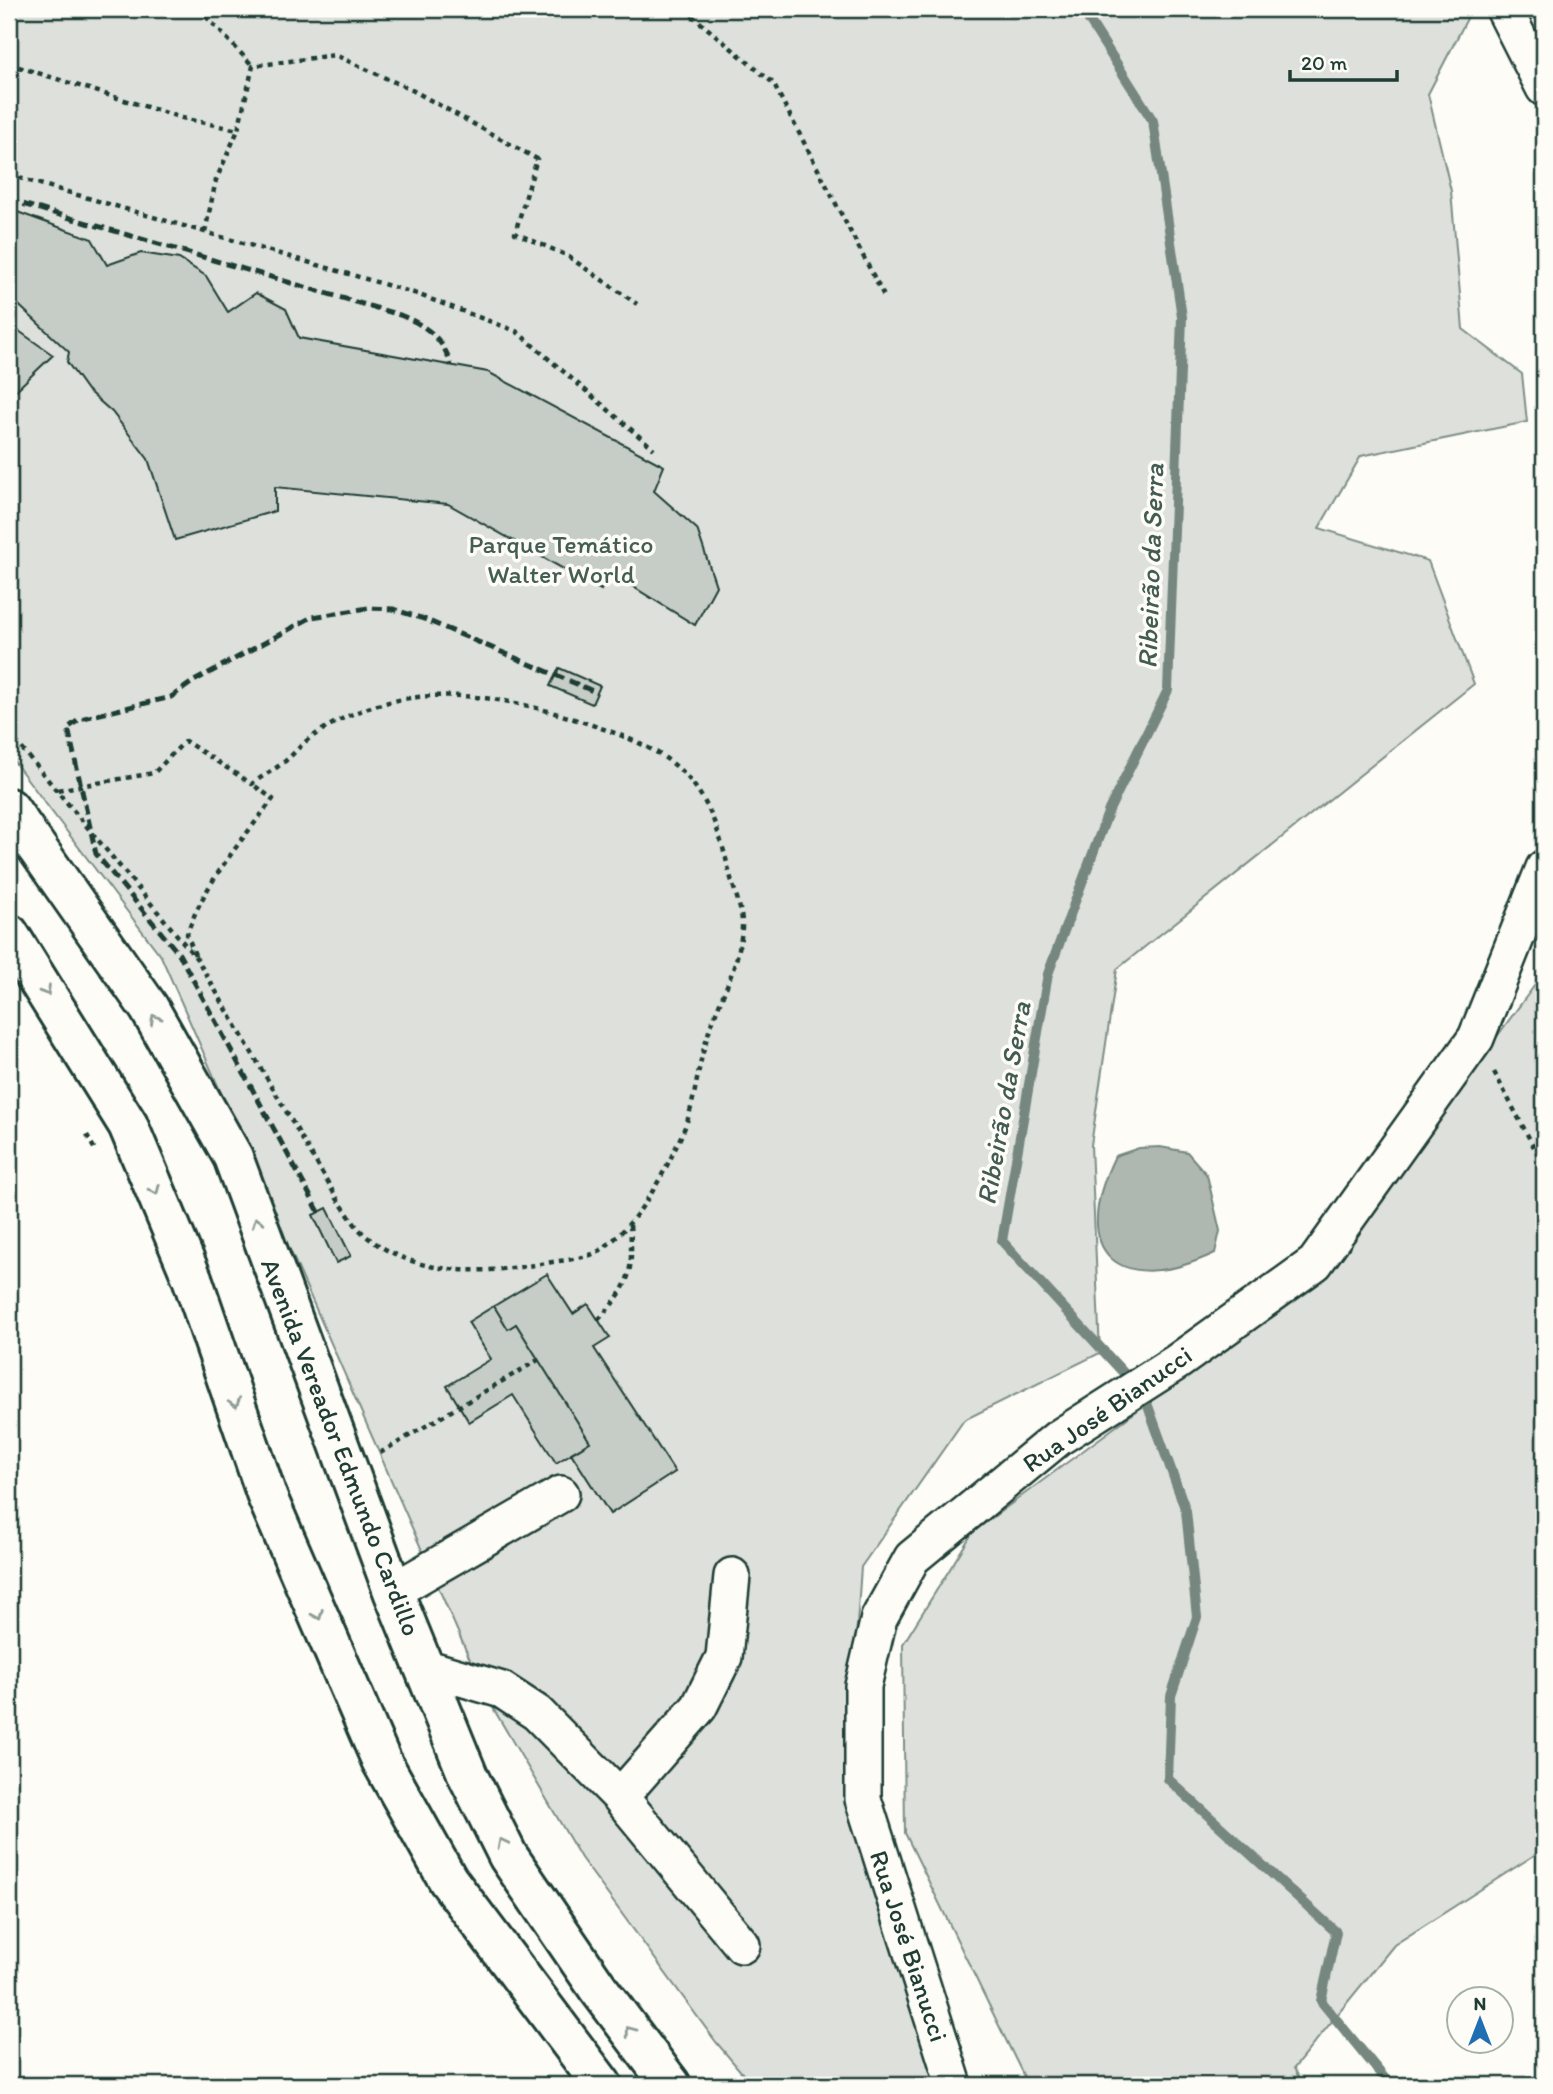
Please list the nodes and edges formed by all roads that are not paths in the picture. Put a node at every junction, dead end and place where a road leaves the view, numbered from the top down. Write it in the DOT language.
graph roads {
  1 [pos="1504,9"];
  2 [pos="1544,88"];
  3 [pos="9,808"];
  4 [pos="1544,868"];
  5 [pos="9,934"];
  6 [pos="561,1494"];
  7 [pos="732,1576"];
  8 [pos="393,1591"];
  9 [pos="424,1667"];
  10 [pos="620,1797"];
  11 [pos="742,1945"];
  12 [pos="602,2085"];
  13 [pos="671,2085"];
  14 [pos="954,2085"];
  1 -- 2 [label="street"];
  8 -- 3 [label="main road, Avenida Vereador Edmundo Cardillo, one-way"];
  4 -- 14 [label="street, Rua José Bianucci"];
  5 -- 12 [label="main road, one-way"];
  6 -- 8 [label="street"];
  7 -- 10 [label="street"];
  8 -- 9 [label="main road, Avenida Vereador Edmundo Cardillo"];
  9 -- 10 [label="street"];
  13 -- 9 [label="main road, Avenida Vereador Edmundo Cardillo, one-way"];
  10 -- 11 [label="street"];
}
